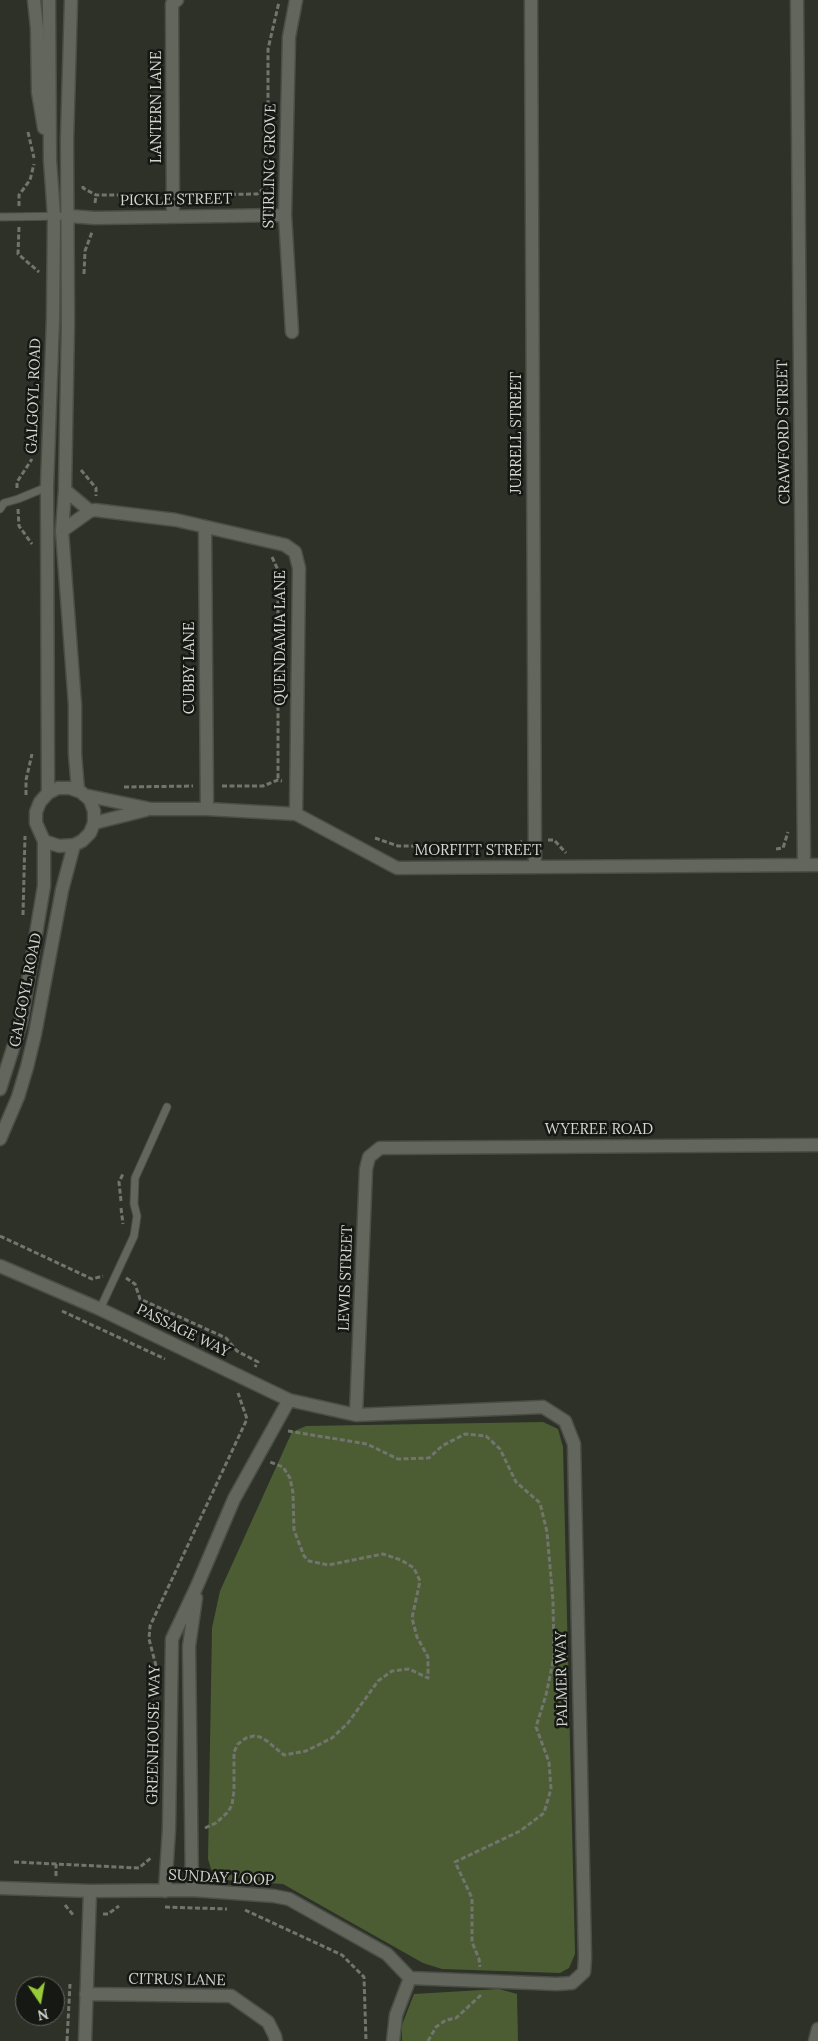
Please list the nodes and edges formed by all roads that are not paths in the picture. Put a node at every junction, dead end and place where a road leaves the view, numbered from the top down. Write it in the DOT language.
graph roads {
  1 [pos="34,0"];
  2 [pos="49,0"];
  3 [pos="71,0"];
  4 [pos="176,0"];
  5 [pos="296,0"];
  6 [pos="531,0"];
  7 [pos="797,0"];
  8 [pos="50,160"];
  9 [pos="285,215"];
  10 [pos="54,216"];
  11 [pos="69,216"];
  12 [pos="173,216"];
  13 [pos="0,217"];
  14 [pos="292,332"];
  15 [pos="47,487"];
  16 [pos="65,490"];
  17 [pos="0,509"];
  18 [pos="90,511"];
  19 [pos="205,527"];
  20 [pos="62,531"];
  21 [pos="48,793"];
  22 [pos="81,793"];
  23 [pos="151,809"];
  24 [pos="207,809"];
  25 [pos="296,814"];
  26 [pos="94,823"];
  27 [pos="44,841"];
  28 [pos="74,845"];
  29 [pos="804,865"];
  30 [pos="818,865"];
  31 [pos="535,867"];
  32 [pos="25,1000"];
  33 [pos="41,1002"];
  34 [pos="0,1089"];
  35 [pos="167,1107"];
  36 [pos="0,1139"];
  37 [pos="818,1145"];
  38 [pos="380,1148"];
  39 [pos="0,1266"];
  40 [pos="100,1310"];
  41 [pos="289,1400"];
  42 [pos="356,1414"];
  43 [pos="198,1586"];
  44 [pos="0,1888"];
  45 [pos="192,1890"];
  46 [pos="90,1891"];
  47 [pos="165,1891"];
  48 [pos="410,1978"];
  49 [pos="86,1994"];
  50 [pos="818,2029"];
  51 [pos="85,2041"];
  52 [pos="276,2041"];
  53 [pos="393,2041"];
  54 [pos="815,2041"];
  1 -- 8 [label="street"];
  2 -- 8 [label="street, GALGOYL ROAD"];
  3 -- 11 [label="street, GALGOYL ROAD"];
  4 -- 12 [label="street, LANTERN LANE"];
  5 -- 9 [label="street, STIRLING GROVE"];
  6 -- 31 [label="street, JURRELL STREET"];
  7 -- 29 [label="street, CRAWFORD STREET"];
  8 -- 10 [label="street, GALGOYL ROAD"];
  9 -- 12 [label="street, PICKLE STREET"];
  9 -- 14 [label="street, STIRLING GROVE"];
  10 -- 11 [label="lane"];
  10 -- 13 [label="lane"];
  10 -- 15 [label="street, GALGOYL ROAD"];
  11 -- 12 [label="street, PICKLE STREET"];
  11 -- 16 [label="street, GALGOYL ROAD"];
  15 -- 17 [label="lane"];
  15 -- 21 [label="street, GALGOYL ROAD"];
  16 -- 18 [label="street"];
  16 -- 20 [label="street, GALGOYL ROAD"];
  18 -- 19 [label="street, QUENDAMIA LANE"];
  18 -- 20 [label="street"];
  19 -- 24 [label="street, CUBBY LANE"];
  19 -- 25 [label="street, QUENDAMIA LANE"];
  20 -- 22 [label="street, GALGOYL ROAD"];
  21 -- 22 [label="street"];
  21 -- 27 [label="street"];
  22 -- 23 [label="street, MORFITT STREET"];
  22 -- 26 [label="street"];
  23 -- 24 [label="street, MORFITT STREET"];
  23 -- 26 [label="street, MORFITT STREET"];
  24 -- 25 [label="street, MORFITT STREET"];
  25 -- 31 [label="street, MORFITT STREET"];
  26 -- 28 [label="street"];
  27 -- 28 [label="street"];
  27 -- 32 [label="street, GALGOYL ROAD"];
  28 -- 33 [label="street, GALGOYL ROAD"];
  29 -- 30 [label="street, MORFITT STREET"];
  29 -- 31 [label="street, MORFITT STREET"];
  32 -- 33 [label="street"];
  32 -- 34 [label="street, GALGOYL ROAD"];
  33 -- 36 [label="street, GALGOYL ROAD"];
  35 -- 40 [label="lane"];
  37 -- 38 [label="street, WYEREE ROAD"];
  38 -- 42 [label="street, LEWIS STREET"];
  39 -- 40 [label="street, PASSAGE WAY"];
  40 -- 41 [label="street, PASSAGE WAY"];
  41 -- 42 [label="street, PASSAGE WAY"];
  41 -- 43 [label="street, GREENHOUSE WAY"];
  42 -- 48 [label="street, PALMER WAY"];
  43 -- 45 [label="street, GREENHOUSE WAY"];
  43 -- 47 [label="street, GREENHOUSE WAY"];
  44 -- 46 [label="street, SUNDAY LOOP"];
  45 -- 47 [label="street, SUNDAY LOOP"];
  45 -- 48 [label="street, SUNDAY LOOP"];
  46 -- 47 [label="street, SUNDAY LOOP"];
  46 -- 49 [label="street"];
  48 -- 53 [label="street"];
  49 -- 51 [label="street"];
  49 -- 52 [label="street, CITRUS LANE"];
  50 -- 54 [label="street"];
}
